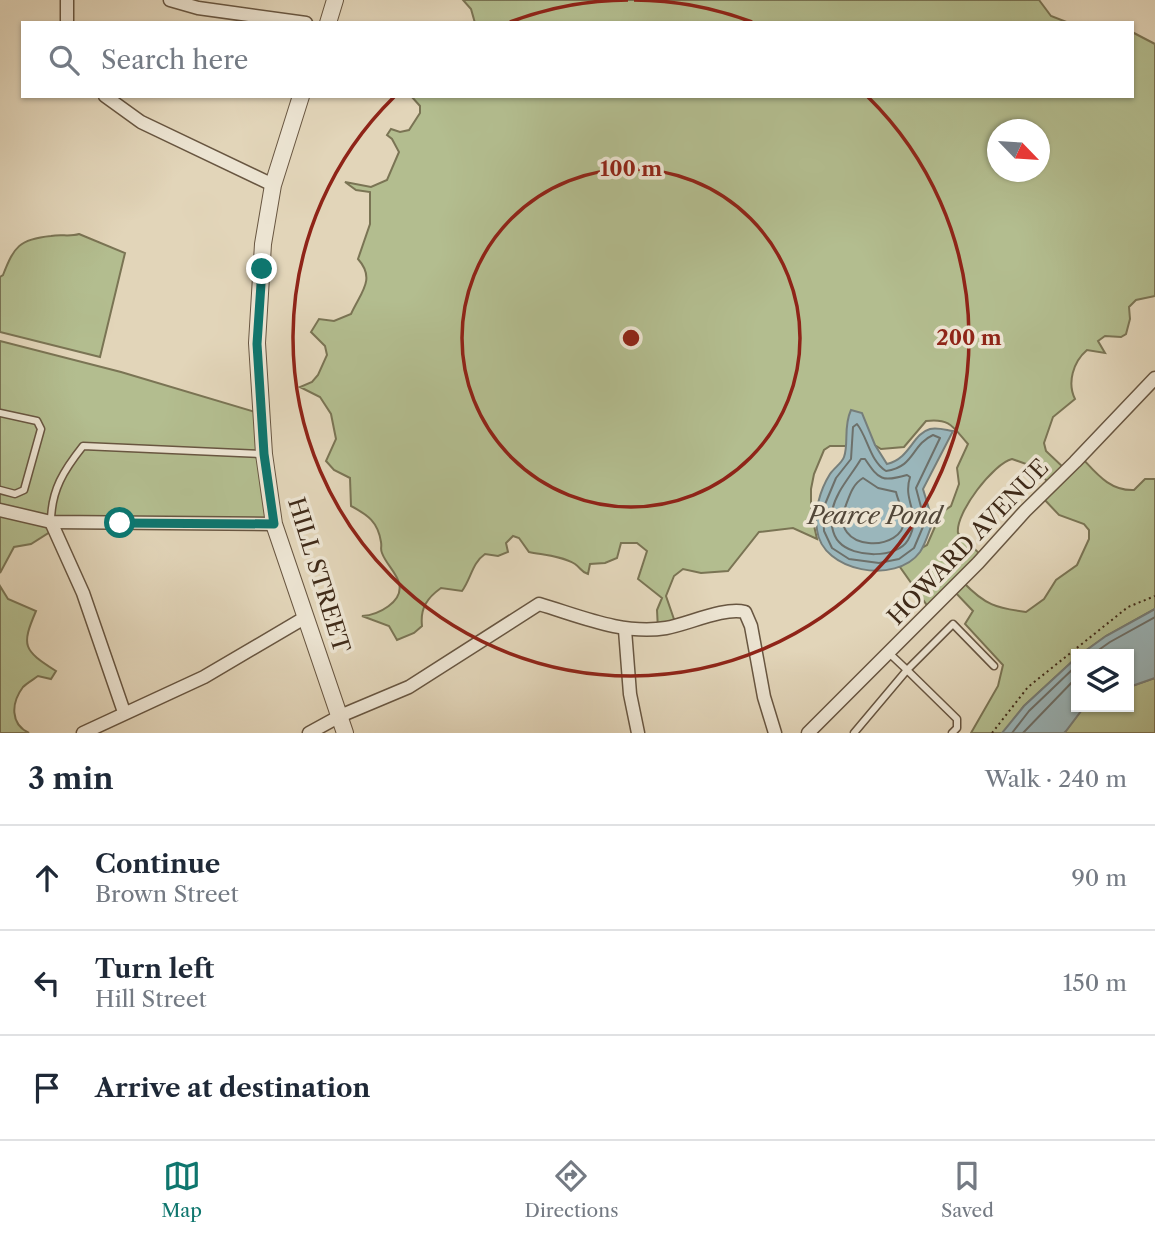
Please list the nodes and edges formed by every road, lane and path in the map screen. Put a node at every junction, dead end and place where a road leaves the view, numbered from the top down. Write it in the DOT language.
graph roads {
  1 [pos="67,0"];
  2 [pos="170,0"];
  3 [pos="335,0"];
  4 [pos="68,21"];
  5 [pos="292,21"];
  6 [pos="329,21"];
  7 [pos="108,98"];
  8 [pos="300,98"];
  9 [pos="273,185"];
  10 [pos="1155,378"];
  11 [pos="0,413"];
  12 [pos="264,454"];
  13 [pos="0,490"];
  14 [pos="0,510"];
  15 [pos="51,522"];
  16 [pos="274,524"];
  17 [pos="1155,596"];
  18 [pos="306,617"];
  19 [pos="625,629"];
  20 [pos="889,653"];
  21 [pos="995,666"];
  22 [pos="907,670"];
  23 [pos="124,712"];
  24 [pos="340,716"];
  25 [pos="83,733"];
  26 [pos="309,733"];
  27 [pos="345,733"];
  28 [pos="638,733"];
  29 [pos="775,733"];
  30 [pos="808,733"];
  31 [pos="854,733"];
  32 [pos="952,733"];
  33 [pos="992,733"];
  1 -- 4 [label="street"];
  2 -- 5 [label="street"];
  3 -- 6 [label="street"];
  7 -- 9 [label="street"];
  8 -- 9 [label="street, HILL STREET"];
  9 -- 12 [label="street, HILL STREET"];
  10 -- 20 [label="street, HOWARD AVENUE"];
  11 -- 13 [label="lane"];
  12 -- 15 [label="lane"];
  12 -- 16 [label="street, HILL STREET"];
  14 -- 15 [label="street"];
  15 -- 16 [label="street"];
  15 -- 23 [label="street"];
  16 -- 18 [label="street, HILL STREET"];
  17 -- 33 [label="path"];
  18 -- 23 [label="street"];
  18 -- 24 [label="street, HILL STREET"];
  19 -- 24 [label="street"];
  19 -- 28 [label="street"];
  19 -- 29 [label="street"];
  20 -- 22 [label="lane"];
  20 -- 30 [label="street, HOWARD AVENUE"];
  21 -- 22 [label="lane"];
  22 -- 31 [label="lane"];
  22 -- 32 [label="lane"];
  23 -- 25 [label="street"];
  24 -- 26 [label="street"];
  24 -- 27 [label="street, HILL STREET"];
}
